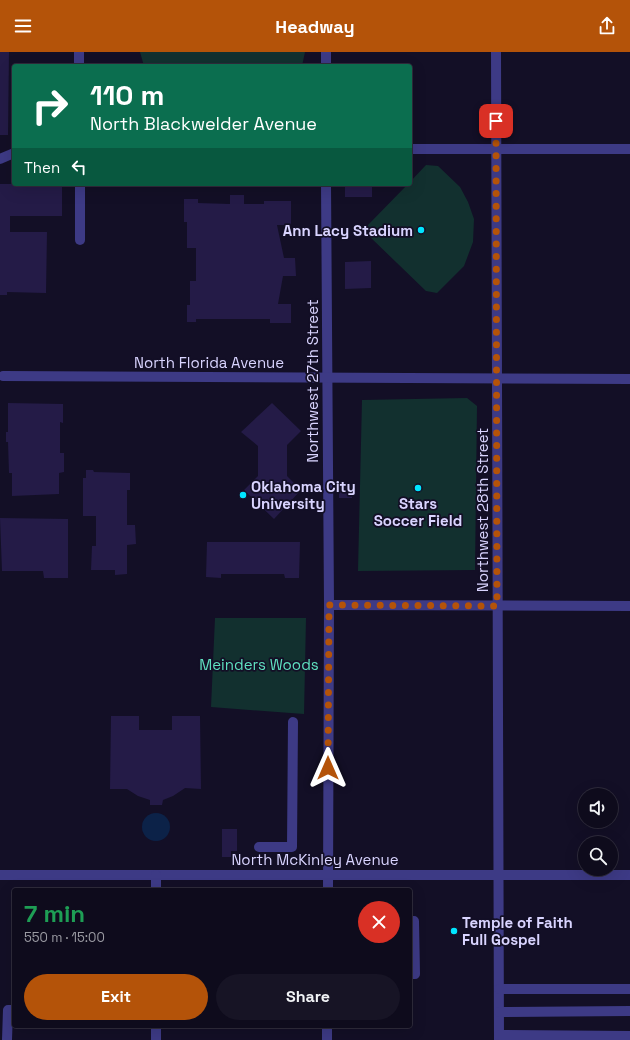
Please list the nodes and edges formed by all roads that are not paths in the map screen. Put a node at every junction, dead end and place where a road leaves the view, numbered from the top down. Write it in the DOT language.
graph roads {
  1 [pos="79,52"];
  2 [pos="326,52"];
  3 [pos="496,52"];
  4 [pos="79,64"];
  5 [pos="326,64"];
  6 [pos="412,149"];
  7 [pos="496,149"];
  8 [pos="630,149"];
  9 [pos="12,154"];
  10 [pos="0,159"];
  11 [pos="80,186"];
  12 [pos="326,186"];
  13 [pos="80,240"];
  14 [pos="3,376"];
  15 [pos="327,377"];
  16 [pos="497,378"];
  17 [pos="630,379"];
  18 [pos="329,605"];
  19 [pos="497,606"];
  20 [pos="630,606"];
  21 [pos="293,722"];
  22 [pos="259,846"];
  23 [pos="328,874"];
  24 [pos="498,874"];
  25 [pos="0,875"];
  26 [pos="156,875"];
  27 [pos="630,875"];
  28 [pos="156,888"];
  29 [pos="328,888"];
  30 [pos="412,921"];
  31 [pos="412,974"];
  32 [pos="498,989"];
  33 [pos="630,989"];
  34 [pos="12,1010"];
  35 [pos="630,1011"];
  36 [pos="499,1012"];
  37 [pos="156,1028"];
  38 [pos="327,1028"];
  39 [pos="630,1036"];
  40 [pos="499,1038"];
  41 [pos="5,1039"];
  42 [pos="156,1040"];
  43 [pos="327,1040"];
  1 -- 4 [label="street"];
  2 -- 5 [label="street"];
  3 -- 7 [label="street, Northwest 28th Street"];
  6 -- 7 [label="street"];
  7 -- 8 [label="street"];
  7 -- 16 [label="street, Northwest 28th Street"];
  9 -- 10 [label="street"];
  11 -- 13 [label="street"];
  12 -- 15 [label="street, Northwest 27th Street"];
  14 -- 15 [label="street, North Florida Avenue"];
  15 -- 16 [label="street, North Florida Avenue"];
  15 -- 18 [label="street, Northwest 27th Street"];
  16 -- 17 [label="street, North Florida Avenue"];
  16 -- 19 [label="street, Northwest 28th Street"];
  18 -- 19 [label="street"];
  18 -- 23 [label="street, Northwest 27th Street"];
  19 -- 20 [label="street"];
  19 -- 24 [label="street, Northwest 28th Street"];
  21 -- 22 [label="street"];
  23 -- 24 [label="street, North McKinley Avenue"];
  23 -- 26 [label="street, North McKinley Avenue"];
  23 -- 29 [label="street, Northwest 27th Street"];
  24 -- 27 [label="street, North McKinley Avenue"];
  24 -- 32 [label="street, Northwest 28th Street"];
  25 -- 26 [label="street, North McKinley Avenue"];
  26 -- 28 [label="street"];
  30 -- 31 [label="street"];
  32 -- 33 [label="street"];
  32 -- 36 [label="street, Northwest 28th Street"];
  34 -- 41 [label="street"];
  35 -- 36 [label="street"];
  36 -- 40 [label="street, Northwest 28th Street"];
  37 -- 42 [label="street"];
  38 -- 43 [label="street"];
  39 -- 40 [label="street"];
}
